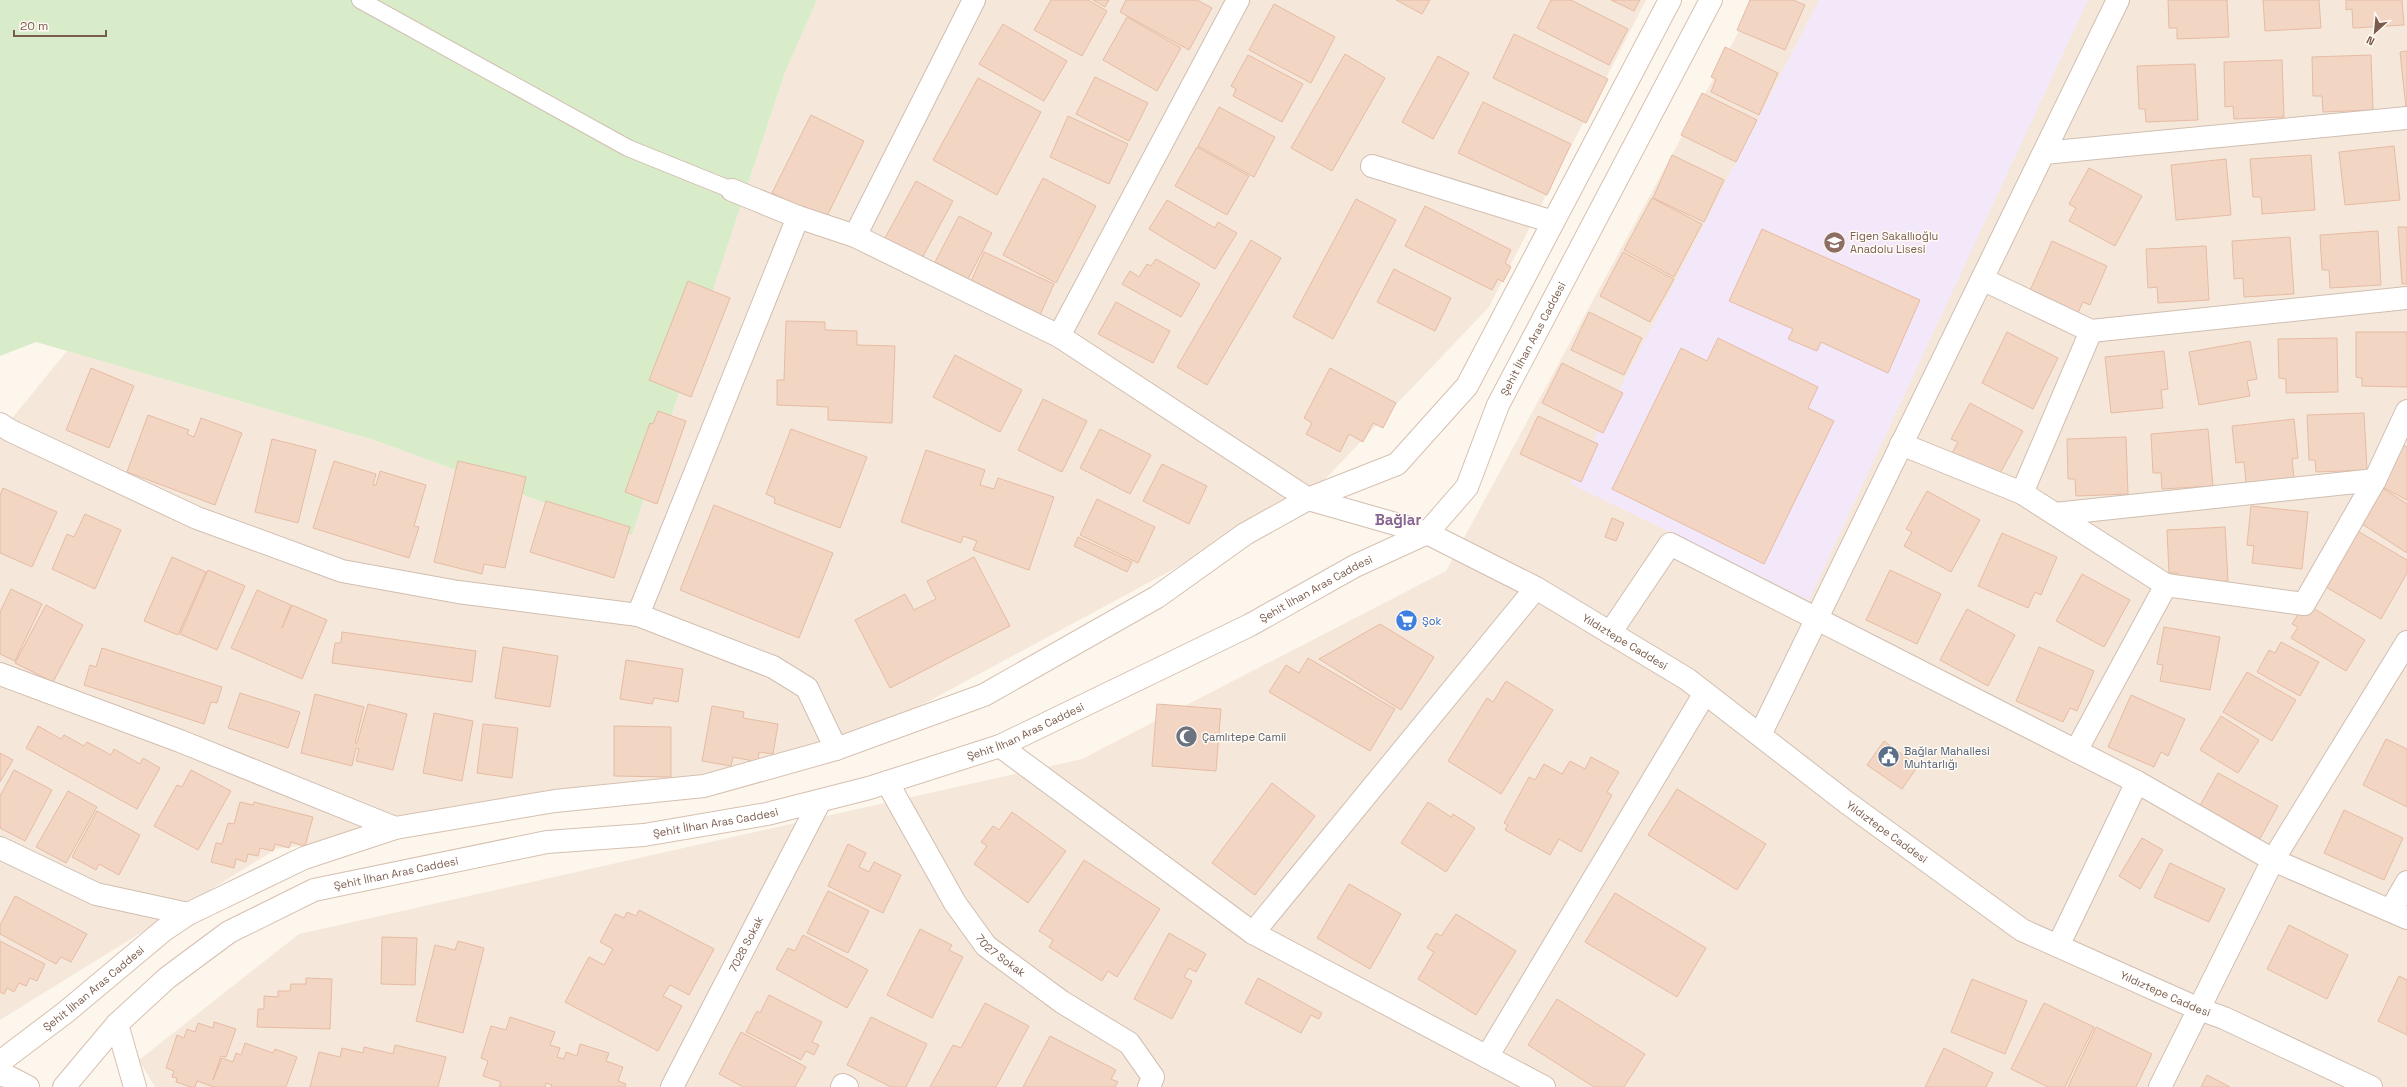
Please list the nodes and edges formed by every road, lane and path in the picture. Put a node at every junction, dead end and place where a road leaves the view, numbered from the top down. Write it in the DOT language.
graph roads {
  1 [pos="360,0"];
  2 [pos="974,0"];
  3 [pos="1238,0"];
  4 [pos="1670,0"];
  5 [pos="1710,0"];
  6 [pos="2118,0"];
  7 [pos="2407,118"];
  8 [pos="2044,153"];
  9 [pos="1372,166"];
  10 [pos="732,190"];
  11 [pos="798,217"];
  12 [pos="1553,222"];
  13 [pos="855,236"];
  14 [pos="1982,279"];
  15 [pos="2407,298"];
  16 [pos="2091,332"];
  17 [pos="1059,336"];
  18 [pos="2407,411"];
  19 [pos="4,433"];
  20 [pos="1901,444"];
  21 [pos="2375,480"];
  22 [pos="2022,493"];
  23 [pos="1308,499"];
  24 [pos="2055,514"];
  25 [pos="1427,533"];
  26 [pos="2166,585"];
  27 [pos="1536,588"];
  28 [pos="638,615"];
  29 [pos="1816,619"];
  30 [pos="1610,633"];
  31 [pos="2407,642"];
  32 [pos="0,674"];
  33 [pos="1705,693"];
  34 [pos="1760,735"];
  35 [pos="1000,746"];
  36 [pos="836,749"];
  37 [pos="2076,751"];
  38 [pos="887,782"];
  39 [pos="2137,782"];
  40 [pos="820,801"];
  41 [pos="395,828"];
  42 [pos="0,848"];
  43 [pos="2273,860"];
  44 [pos="2407,882"];
  45 [pos="188,914"];
  46 [pos="2399,914"];
  47 [pos="1253,933"];
  48 [pos="2058,946"];
  49 [pos="2199,1009"];
  50 [pos="117,1024"];
  51 [pos="1487,1057"];
  52 [pos="0,1062"];
  53 [pos="0,1075"];
  54 [pos="28,1087"];
  55 [pos="64,1087"];
  56 [pos="135,1087"];
  57 [pos="672,1087"];
  58 [pos="842,1087"];
  59 [pos="847,1087"];
  60 [pos="1149,1087"];
  61 [pos="1544,1087"];
  62 [pos="2160,1087"];
  63 [pos="2372,1087"];
  1 -- 10 [label="lane"];
  2 -- 13 [label="street"];
  3 -- 17 [label="street"];
  4 -- 12 [label="street, Şehit İlhan Aras Caddesi"];
  5 -- 25 [label="street, Şehit İlhan Aras Caddesi"];
  6 -- 8 [label="street"];
  7 -- 8 [label="street"];
  8 -- 14 [label="street"];
  9 -- 12 [label="street"];
  10 -- 11 [label="street, Yıldıztepe Caddesi"];
  11 -- 13 [label="street, Yıldıztepe Caddesi"];
  11 -- 28 [label="street"];
  12 -- 23 [label="street, Şehit İlhan Aras Caddesi"];
  13 -- 17 [label="street, Yıldıztepe Caddesi"];
  14 -- 16 [label="street"];
  14 -- 20 [label="street"];
  15 -- 16 [label="street"];
  16 -- 22 [label="street"];
  17 -- 23 [label="street, Yıldıztepe Caddesi"];
  18 -- 21 [label="street"];
  19 -- 28 [label="street"];
  20 -- 22 [label="street"];
  20 -- 29 [label="street"];
  21 -- 24 [label="street"];
  21 -- 26 [label="street"];
  22 -- 24 [label="street"];
  23 -- 25 [label="street, Yıldıztepe Caddesi"];
  23 -- 36 [label="street, Şehit İlhan Aras Caddesi"];
  24 -- 26 [label="street"];
  25 -- 27 [label="street, Yıldıztepe Caddesi"];
  25 -- 35 [label="street, Şehit İlhan Aras Caddesi"];
  26 -- 37 [label="street"];
  27 -- 30 [label="street, Yıldıztepe Caddesi"];
  27 -- 47 [label="street"];
  28 -- 36 [label="street"];
  29 -- 30 [label="street"];
  29 -- 34 [label="street"];
  29 -- 37 [label="street"];
  30 -- 33 [label="street, Yıldıztepe Caddesi"];
  31 -- 43 [label="street"];
  32 -- 41 [label="street"];
  33 -- 34 [label="street, Yıldıztepe Caddesi"];
  33 -- 51 [label="street"];
  34 -- 48 [label="street, Yıldıztepe Caddesi"];
  35 -- 38 [label="street, Şehit İlhan Aras Caddesi"];
  35 -- 47 [label="street"];
  36 -- 41 [label="street, Şehit İlhan Aras Caddesi"];
  37 -- 39 [label="street"];
  38 -- 40 [label="street, Şehit İlhan Aras Caddesi"];
  38 -- 60 [label="street, 7027 Sokak"];
  39 -- 43 [label="street"];
  39 -- 48 [label="street"];
  40 -- 50 [label="street, Şehit İlhan Aras Caddesi"];
  40 -- 57 [label="street, 7028 Sokak"];
  41 -- 45 [label="street, Şehit İlhan Aras Caddesi"];
  42 -- 45 [label="street"];
  43 -- 46 [label="street"];
  43 -- 49 [label="street"];
  44 -- 46 [label="street"];
  45 -- 52 [label="street, Şehit İlhan Aras Caddesi"];
  47 -- 51 [label="street"];
  48 -- 49 [label="street, Yıldıztepe Caddesi"];
  49 -- 62 [label="street"];
  49 -- 63 [label="street, Yıldıztepe Caddesi"];
  50 -- 55 [label="street, Şehit İlhan Aras Caddesi"];
  50 -- 56 [label="street"];
  51 -- 61 [label="street"];
  53 -- 54 [label="street"];
  58 -- 59 [label="street"];
}
